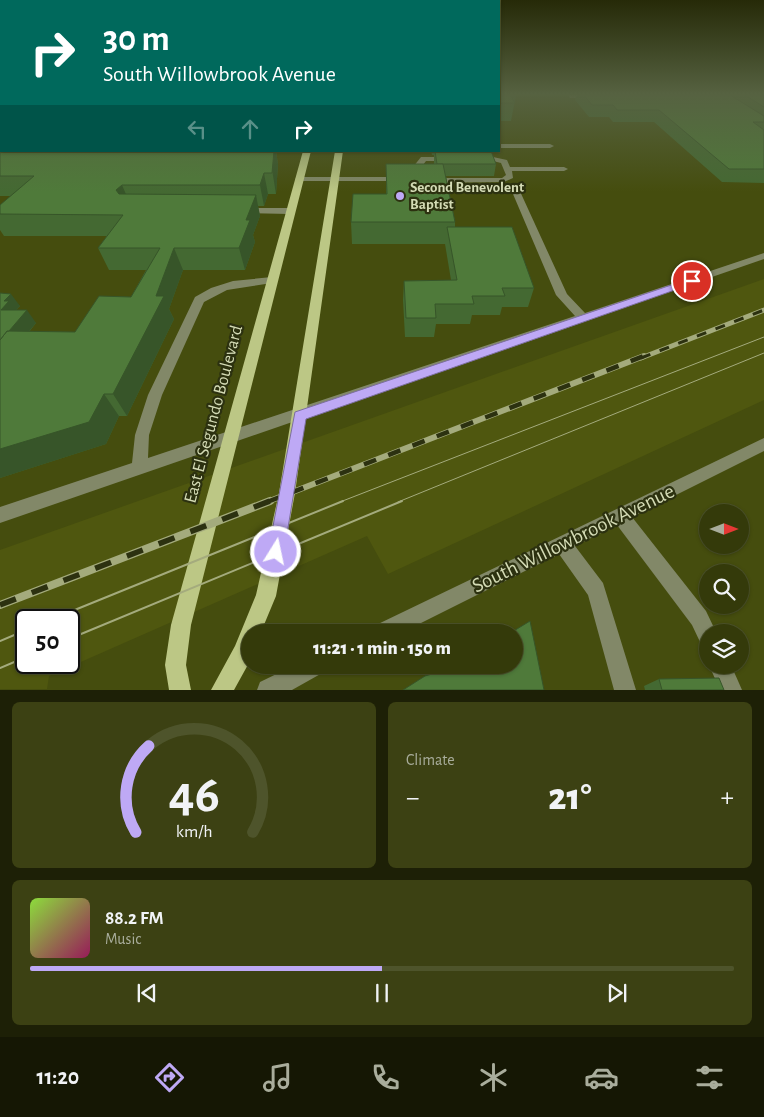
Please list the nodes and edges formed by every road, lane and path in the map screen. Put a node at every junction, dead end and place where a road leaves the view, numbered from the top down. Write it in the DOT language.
graph roads {
  1 [pos="500,146"];
  2 [pos="550,146"];
  3 [pos="307,152"];
  4 [pos="339,152"];
  5 [pos="507,169"];
  6 [pos="564,169"];
  7 [pos="408,178"];
  8 [pos="299,179"];
  9 [pos="335,179"];
  10 [pos="514,187"];
  11 [pos="230,211"];
  12 [pos="290,211"];
  13 [pos="764,256"];
  14 [pos="272,280"];
  15 [pos="583,318"];
  16 [pos="300,415"];
  17 [pos="231,437"];
  18 [pos="764,444"];
  19 [pos="140,467"];
  20 [pos="0,515"];
  21 [pos="620,515"];
  22 [pos="563,544"];
  23 [pos="255,624"];
  24 [pos="398,624"];
  25 [pos="702,624"];
  26 [pos="241,657"];
  27 [pos="299,674"];
  28 [pos="724,674"];
  29 [pos="180,690"];
  30 [pos="222,690"];
  31 [pos="268,690"];
  32 [pos="625,690"];
  33 [pos="731,690"];
  1 -- 2 [label="street"];
  3 -- 8 [label="main road, East El Segundo Boulevard"];
  4 -- 9 [label="main road"];
  5 -- 6 [label="street"];
  5 -- 7 [label="street"];
  5 -- 7 [label="street"];
  7 -- 9 [label="street"];
  8 -- 9 [label="street"];
  8 -- 12 [label="main road, East El Segundo Boulevard"];
  9 -- 16 [label="main road"];
  10 -- 15 [label="street"];
  11 -- 12 [label="street"];
  12 -- 14 [label="main road, East El Segundo Boulevard"];
  13 -- 15 [label="street"];
  14 -- 17 [label="main road, East El Segundo Boulevard"];
  14 -- 19 [label="street"];
  15 -- 16 [label="street"];
  16 -- 17 [label="street"];
  16 -- 23 [label="main road"];
  17 -- 19 [label="street"];
  17 -- 29 [label="main road, East El Segundo Boulevard"];
  18 -- 21 [label="street, South Willowbrook Avenue"];
  19 -- 20 [label="street"];
  21 -- 22 [label="street, South Willowbrook Avenue"];
  21 -- 25 [label="street"];
  22 -- 24 [label="street, South Willowbrook Avenue"];
  22 -- 32 [label="street"];
  26 -- 30 [label="main road"];
  27 -- 31 [label="street"];
  28 -- 33 [label="street"];
}
